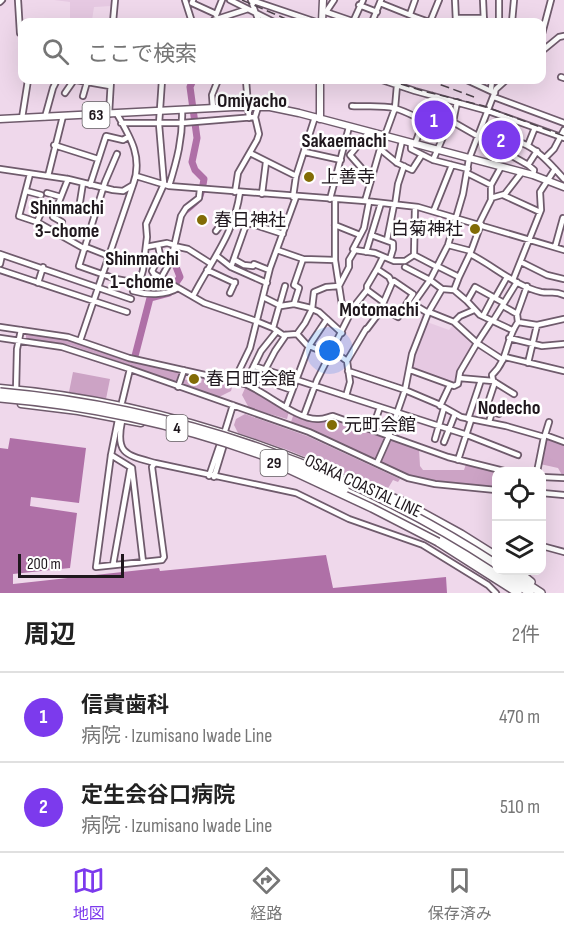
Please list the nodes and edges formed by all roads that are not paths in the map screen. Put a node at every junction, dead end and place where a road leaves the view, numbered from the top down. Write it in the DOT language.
graph roads {
  1 [pos="18,0"];
  2 [pos="115,0"];
  3 [pos="222,0"];
  4 [pos="230,0"];
  5 [pos="251,0"];
  6 [pos="323,0"];
  7 [pos="334,0"];
  8 [pos="416,0"];
  9 [pos="439,0"];
  10 [pos="455,0"];
  11 [pos="483,0"];
  12 [pos="499,0"];
  13 [pos="514,0"];
  14 [pos="550,0"];
  15 [pos="380,1"];
  16 [pos="185,2"];
  17 [pos="193,2"];
  18 [pos="361,2"];
  19 [pos="248,9"];
  20 [pos="324,11"];
  21 [pos="377,12"];
  22 [pos="256,13"];
  23 [pos="216,14"];
  24 [pos="19,18"];
  25 [pos="113,18"];
  26 [pos="191,18"];
  27 [pos="215,18"];
  28 [pos="222,18"];
  29 [pos="258,18"];
  30 [pos="266,18"];
  31 [pos="304,18"];
  32 [pos="323,18"];
  33 [pos="343,18"];
  34 [pos="355,18"];
  35 [pos="374,18"];
  36 [pos="412,18"];
  37 [pos="432,18"];
  38 [pos="456,18"];
  39 [pos="484,18"];
  40 [pos="499,18"];
  41 [pos="512,18"];
  42 [pos="546,18"];
  43 [pos="564,37"];
  44 [pos="546,48"];
  45 [pos="27,84"];
  46 [pos="55,84"];
  47 [pos="72,84"];
  48 [pos="86,84"];
  49 [pos="98,84"];
  50 [pos="162,84"];
  51 [pos="216,84"];
  52 [pos="246,84"];
  53 [pos="320,84"];
  54 [pos="394,84"];
  55 [pos="482,84"];
  56 [pos="492,84"];
  57 [pos="501,84"];
  58 [pos="397,85"];
  59 [pos="110,86"];
  60 [pos="65,93"];
  61 [pos="493,93"];
  62 [pos="83,96"];
  63 [pos="433,96"];
  64 [pos="456,102"];
  65 [pos="352,106"];
  66 [pos="247,107"];
  67 [pos="258,107"];
  68 [pos="395,108"];
  69 [pos="213,109"];
  70 [pos="182,110"];
  71 [pos="488,111"];
  72 [pos="159,112"];
  73 [pos="113,114"];
  74 [pos="63,116"];
  75 [pos="45,117"];
  76 [pos="22,118"];
  77 [pos="252,118"];
  78 [pos="317,118"];
  79 [pos="0,119"];
  80 [pos="453,122"];
  81 [pos="121,123"];
  82 [pos="182,123"];
  83 [pos="424,123"];
  84 [pos="564,123"];
  85 [pos="159,124"];
  86 [pos="349,127"];
  87 [pos="447,128"];
  88 [pos="534,130"];
  89 [pos="564,130"];
  90 [pos="369,132"];
  91 [pos="478,134"];
  92 [pos="384,136"];
  93 [pos="128,137"];
  94 [pos="562,138"];
  95 [pos="402,141"];
  96 [pos="413,144"];
  97 [pos="54,145"];
  98 [pos="528,145"];
  99 [pos="380,149"];
  100 [pos="437,150"];
  101 [pos="305,152"];
  102 [pos="537,152"];
  103 [pos="250,153"];
  104 [pos="117,154"];
  105 [pos="421,156"];
  106 [pos="545,158"];
  107 [pos="98,159"];
  108 [pos="469,159"];
  109 [pos="341,160"];
  110 [pos="433,160"];
  111 [pos="266,162"];
  112 [pos="396,163"];
  113 [pos="452,165"];
  114 [pos="528,165"];
  115 [pos="404,166"];
  116 [pos="501,167"];
  117 [pos="0,169"];
  118 [pos="555,169"];
  119 [pos="468,171"];
  120 [pos="522,172"];
  121 [pos="30,174"];
  122 [pos="373,174"];
  123 [pos="533,175"];
  124 [pos="48,176"];
  125 [pos="136,176"];
  126 [pos="296,176"];
  127 [pos="68,179"];
  128 [pos="546,179"];
  129 [pos="83,183"];
  130 [pos="563,183"];
  131 [pos="90,185"];
  132 [pos="133,185"];
  133 [pos="166,185"];
  134 [pos="491,185"];
  135 [pos="104,188"];
  136 [pos="201,189"];
  137 [pos="26,191"];
  138 [pos="237,192"];
  139 [pos="262,194"];
  140 [pos="503,195"];
  141 [pos="61,197"];
  142 [pos="294,197"];
  143 [pos="491,198"];
  144 [pos="333,199"];
  145 [pos="80,202"];
  146 [pos="368,202"];
  147 [pos="381,203"];
  148 [pos="395,205"];
  149 [pos="44,206"];
  150 [pos="415,207"];
  151 [pos="434,210"];
  152 [pos="540,212"];
  153 [pos="456,217"];
  154 [pos="563,218"];
  155 [pos="235,219"];
  156 [pos="37,222"];
  157 [pos="62,222"];
  158 [pos="247,222"];
  159 [pos="480,224"];
  160 [pos="335,225"];
  161 [pos="216,231"];
  162 [pos="284,234"];
  163 [pos="360,235"];
  164 [pos="371,235"];
  165 [pos="387,240"];
  166 [pos="529,240"];
  167 [pos="564,241"];
  168 [pos="158,245"];
  169 [pos="448,245"];
  170 [pos="175,246"];
  171 [pos="146,247"];
  172 [pos="555,247"];
  173 [pos="86,248"];
  174 [pos="277,250"];
  175 [pos="355,250"];
  176 [pos="563,250"];
  177 [pos="366,252"];
  178 [pos="471,252"];
  179 [pos="1,254"];
  180 [pos="414,255"];
  181 [pos="109,256"];
  182 [pos="217,256"];
  183 [pos="383,257"];
  184 [pos="390,259"];
  185 [pos="235,260"];
  186 [pos="303,260"];
  187 [pos="335,260"];
  188 [pos="521,262"];
  189 [pos="210,263"];
  190 [pos="0,264"];
  191 [pos="43,267"];
  192 [pos="231,267"];
  193 [pos="405,267"];
  194 [pos="437,267"];
  195 [pos="377,269"];
  196 [pos="0,270"];
  197 [pos="207,270"];
  198 [pos="269,270"];
  199 [pos="103,274"];
  200 [pos="459,277"];
  201 [pos="507,277"];
  202 [pos="161,278"];
  203 [pos="564,279"];
  204 [pos="430,280"];
  205 [pos="515,281"];
  206 [pos="38,283"];
  207 [pos="392,283"];
  208 [pos="267,284"];
  209 [pos="285,286"];
  210 [pos="339,286"];
  211 [pos="527,286"];
  212 [pos="98,287"];
  213 [pos="174,288"];
  214 [pos="367,290"];
  215 [pos="442,290"];
  216 [pos="454,290"];
  217 [pos="133,291"];
  218 [pos="230,293"];
  219 [pos="193,296"];
  220 [pos="415,296"];
  221 [pos="564,296"];
  222 [pos="263,297"];
  223 [pos="494,297"];
  224 [pos="130,299"];
  225 [pos="94,301"];
  226 [pos="382,301"];
  227 [pos="467,302"];
  228 [pos="294,304"];
  229 [pos="503,304"];
  230 [pos="281,306"];
  231 [pos="380,308"];
  232 [pos="311,309"];
  233 [pos="474,310"];
  234 [pos="127,312"];
  235 [pos="429,312"];
  236 [pos="348,314"];
  237 [pos="517,314"];
  238 [pos="483,316"];
  239 [pos="564,319"];
  240 [pos="327,320"];
  241 [pos="493,320"];
  242 [pos="256,321"];
  243 [pos="518,321"];
  244 [pos="454,322"];
  245 [pos="537,326"];
  246 [pos="0,327"];
  247 [pos="21,330"];
  248 [pos="275,330"];
  249 [pos="512,330"];
  250 [pos="342,333"];
  251 [pos="297,334"];
  252 [pos="286,335"];
  253 [pos="0,338"];
  254 [pos="509,338"];
  255 [pos="19,340"];
  256 [pos="80,341"];
  257 [pos="477,343"];
  258 [pos="532,344"];
  259 [pos="564,344"];
  260 [pos="309,346"];
  261 [pos="332,353"];
  262 [pos="504,359"];
  263 [pos="347,362"];
  264 [pos="528,363"];
  265 [pos="254,366"];
  266 [pos="130,369"];
  267 [pos="184,370"];
  268 [pos="264,370"];
  269 [pos="410,370"];
  270 [pos="348,371"];
  271 [pos="564,371"];
  272 [pos="459,378"];
  273 [pos="260,379"];
  274 [pos="295,380"];
  275 [pos="481,380"];
  276 [pos="234,381"];
  277 [pos="494,382"];
  278 [pos="245,384"];
  279 [pos="450,385"];
  280 [pos="178,387"];
  281 [pos="314,387"];
  282 [pos="257,388"];
  283 [pos="16,389"];
  284 [pos="0,390"];
  285 [pos="292,390"];
  286 [pos="405,390"];
  287 [pos="514,394"];
  288 [pos="346,396"];
  289 [pos="0,400"];
  290 [pos="15,403"];
  291 [pos="124,403"];
  292 [pos="233,405"];
  293 [pos="380,406"];
  294 [pos="286,407"];
  295 [pos="442,407"];
  296 [pos="501,408"];
  297 [pos="486,409"];
  298 [pos="293,411"];
  299 [pos="397,412"];
  300 [pos="455,414"];
  301 [pos="304,415"];
  302 [pos="470,420"];
  303 [pos="549,422"];
  304 [pos="489,423"];
  305 [pos="288,424"];
  306 [pos="439,426"];
  307 [pos="449,429"];
  308 [pos="372,430"];
  309 [pos="225,432"];
  310 [pos="467,435"];
  311 [pos="389,436"];
  312 [pos="545,436"];
  313 [pos="435,439"];
  314 [pos="444,442"];
  315 [pos="564,442"];
  316 [pos="222,445"];
  317 [pos="235,445"];
  318 [pos="111,455"];
  319 [pos="518,455"];
  320 [pos="458,460"];
  321 [pos="154,463"];
  322 [pos="377,463"];
  323 [pos="492,467"];
  324 [pos="538,467"];
  325 [pos="132,468"];
  326 [pos="212,476"];
  327 [pos="546,477"];
  328 [pos="564,478"];
  329 [pos="492,490"];
  330 [pos="546,494"];
  331 [pos="564,495"];
  332 [pos="546,547"];
  333 [pos="564,552"];
  334 [pos="492,558"];
  335 [pos="492,558"];
  336 [pos="143,562"];
  337 [pos="113,565"];
  338 [pos="514,575"];
  339 [pos="521,575"];
  340 [pos="534,585"];
  341 [pos="496,593"];
  342 [pos="518,593"];
  343 [pos="523,593"];
  344 [pos="530,593"];
  345 [pos="541,593"];
  346 [pos="547,593"];
  1 -- 24 [label="street"];
  2 -- 25 [label="street"];
  3 -- 23 [label="street"];
  4 -- 19 [label="street"];
  5 -- 22 [label="street"];
  5 -- 31 [label="street"];
  6 -- 20 [label="main road"];
  7 -- 20 [label="street"];
  8 -- 36 [label="street"];
  9 -- 37 [label="street"];
  10 -- 38 [label="street"];
  11 -- 39 [label="street"];
  12 -- 40 [label="street"];
  13 -- 41 [label="street"];
  14 -- 42 [label="street"];
  15 -- 21 [label="street"];
  15 -- 36 [label="street"];
  16 -- 17 [label="street"];
  16 -- 26 [label="street"];
  17 -- 23 [label="street"];
  18 -- 21 [label="street"];
  18 -- 34 [label="street"];
  19 -- 22 [label="street"];
  19 -- 28 [label="street"];
  20 -- 32 [label="main road"];
  20 -- 33 [label="street"];
  21 -- 35 [label="street"];
  22 -- 29 [label="street"];
  22 -- 30 [label="street"];
  23 -- 27 [label="street"];
  43 -- 44 [label="street"];
  45 -- 76 [label="street"];
  46 -- 75 [label="street"];
  47 -- 60 [label="street"];
  48 -- 62 [label="street"];
  49 -- 59 [label="street"];
  50 -- 72 [label="street"];
  51 -- 69 [label="street"];
  52 -- 66 [label="street"];
  53 -- 78 [label="main road"];
  54 -- 58 [label="street"];
  55 -- 61 [label="street"];
  56 -- 61 [label="street"];
  57 -- 61 [label="street"];
  58 -- 63 [label="street"];
  58 -- 68 [label="street"];
  59 -- 73 [label="street"];
  61 -- 71 [label="street"];
  61 -- 84 [label="street"];
  63 -- 64 [label="street"];
  63 -- 83 [label="street"];
  64 -- 71 [label="street"];
  64 -- 80 [label="street"];
  65 -- 68 [label="street"];
  66 -- 67 [label="main road, 63"];
  66 -- 69 [label="main road, 63"];
  66 -- 77 [label="street"];
  67 -- 77 [label="street"];
  67 -- 78 [label="main road, 63"];
  68 -- 83 [label="street"];
  68 -- 92 [label="street"];
  69 -- 70 [label="main road, 63"];
  70 -- 72 [label="main road, 63"];
  70 -- 82 [label="street"];
  71 -- 91 [label="street"];
  71 -- 94 [label="street"];
  72 -- 73 [label="main road, 63"];
  72 -- 85 [label="street"];
  73 -- 74 [label="main road, 63"];
  73 -- 81 [label="street"];
  74 -- 75 [label="main road, 63"];
  74 -- 97 [label="street"];
  75 -- 76 [label="main road, 63"];
  76 -- 79 [label="main road, 63"];
  77 -- 82 [label="street"];
  77 -- 103 [label="street"];
  78 -- 86 [label="main road, 63"];
  78 -- 101 [label="street"];
  80 -- 87 [label="street"];
  80 -- 91 [label="street"];
  81 -- 85 [label="street"];
  81 -- 93 [label="street"];
  82 -- 85 [label="street"];
  82 -- 133 [label="street"];
  83 -- 87 [label="street"];
  83 -- 96 [label="street"];
  85 -- 133 [label="street"];
  86 -- 90 [label="main road, 63"];
  86 -- 109 [label="street"];
  87 -- 100 [label="street"];
  88 -- 98 [label="street"];
  89 -- 94 [label="street"];
  90 -- 92 [label="main road, 63"];
  90 -- 122 [label="street"];
  91 -- 98 [label="street"];
  91 -- 108 [label="street"];
  91 -- 114 [label="street"];
  92 -- 95 [label="main road, 63"];
  92 -- 99 [label="street"];
  93 -- 107 [label="street"];
  93 -- 125 [label="street"];
  94 -- 106 [label="street"];
  95 -- 96 [label="main road, 63"];
  95 -- 112 [label="street"];
  96 -- 100 [label="main road, 63"];
  96 -- 105 [label="street"];
  97 -- 107 [label="street"];
  97 -- 124 [label="street"];
  98 -- 102 [label="street"];
  99 -- 112 [label="street"];
  99 -- 122 [label="street"];
  100 -- 108 [label="main road, 63"];
  100 -- 110 [label="street"];
  101 -- 109 [label="street"];
  101 -- 126 [label="street"];
  102 -- 106 [label="street"];
  102 -- 114 [label="street"];
  103 -- 111 [label="street"];
  103 -- 138 [label="street"];
  104 -- 135 [label="street"];
  105 -- 110 [label="street"];
  105 -- 115 [label="street"];
  106 -- 118 [label="street"];
  107 -- 131 [label="street"];
  108 -- 116 [label="main road, 63"];
  108 -- 119 [label="street"];
  109 -- 144 [label="street"];
  110 -- 113 [label="street"];
  111 -- 126 [label="street"];
  111 -- 139 [label="street"];
  112 -- 115 [label="street"];
  113 -- 119 [label="street"];
  113 -- 151 [label="street"];
  114 -- 123 [label="street"];
  115 -- 148 [label="street"];
  116 -- 120 [label="main road, 63"];
  116 -- 134 [label="street"];
  117 -- 121 [label="street"];
  118 -- 128 [label="street"];
  118 -- 130 [label="street"];
  119 -- 134 [label="street"];
  119 -- 153 [label="street"];
  120 -- 123 [label="main road, 63"];
  120 -- 140 [label="street"];
  121 -- 124 [label="street"];
  121 -- 137 [label="street"];
  122 -- 146 [label="street"];
  123 -- 128 [label="main road, 63"];
  124 -- 127 [label="street"];
  125 -- 132 [label="street"];
  125 -- 133 [label="street"];
  126 -- 142 [label="street"];
  127 -- 129 [label="street"];
  127 -- 141 [label="street"];
  128 -- 130 [label="main road, 63"];
  128 -- 152 [label="street"];
  129 -- 131 [label="street"];
  129 -- 145 [label="street"];
  131 -- 135 [label="street"];
  132 -- 135 [label="street"];
  132 -- 181 [label="street"];
  133 -- 136 [label="street"];
  133 -- 171 [label="street"];
  134 -- 143 [label="street"];
  135 -- 173 [label="street"];
  136 -- 138 [label="street"];
  136 -- 170 [label="street"];
  137 -- 141 [label="street"];
  137 -- 156 [label="street"];
  138 -- 139 [label="street"];
  138 -- 155 [label="street"];
  139 -- 142 [label="street"];
  140 -- 143 [label="street"];
  140 -- 152 [label="street"];
  141 -- 157 [label="street"];
  142 -- 144 [label="street"];
  142 -- 162 [label="street"];
  143 -- 159 [label="street"];
  144 -- 146 [label="street"];
  144 -- 160 [label="street"];
  146 -- 147 [label="street"];
  146 -- 163 [label="street"];
  147 -- 148 [label="street"];
  147 -- 164 [label="street"];
  148 -- 150 [label="street"];
  148 -- 165 [label="street"];
  149 -- 156 [label="street"];
  150 -- 151 [label="street"];
  150 -- 180 [label="street"];
  151 -- 153 [label="street"];
  152 -- 166 [label="street"];
  153 -- 159 [label="street"];
  153 -- 169 [label="street"];
  154 -- 172 [label="street"];
  155 -- 158 [label="street"];
  155 -- 161 [label="street"];
  155 -- 182 [label="street"];
  156 -- 173 [label="street"];
  158 -- 162 [label="street"];
  158 -- 185 [label="street"];
  159 -- 166 [label="street"];
  159 -- 178 [label="street"];
  160 -- 163 [label="street"];
  160 -- 187 [label="street"];
  162 -- 174 [label="street"];
  163 -- 175 [label="street"];
  164 -- 165 [label="street"];
  164 -- 177 [label="street"];
  165 -- 184 [label="street"];
  166 -- 172 [label="street"];
  166 -- 188 [label="street"];
  167 -- 176 [label="street"];
  168 -- 170 [label="street"];
  168 -- 171 [label="street"];
  168 -- 202 [label="street"];
  169 -- 178 [label="street"];
  169 -- 194 [label="street"];
  170 -- 189 [label="street"];
  170 -- 202 [label="street"];
  171 -- 199 [label="street"];
  172 -- 176 [label="street"];
  173 -- 181 [label="street"];
  173 -- 199 [label="street"];
  174 -- 186 [label="street"];
  174 -- 198 [label="street"];
  175 -- 177 [label="street"];
  175 -- 210 [label="street"];
  177 -- 183 [label="street"];
  178 -- 200 [label="street"];
  178 -- 201 [label="street"];
  179 -- 190 [label="street"];
  179 -- 191 [label="street"];
  180 -- 184 [label="street"];
  180 -- 194 [label="street"];
  181 -- 199 [label="street"];
  182 -- 189 [label="street"];
  182 -- 192 [label="street"];
  183 -- 184 [label="street"];
  183 -- 195 [label="street"];
  185 -- 192 [label="street"];
  185 -- 198 [label="street"];
  186 -- 187 [label="street"];
  186 -- 228 [label="street"];
  187 -- 210 [label="street"];
  188 -- 203 [label="street"];
  188 -- 205 [label="street"];
  189 -- 197 [label="street"];
  191 -- 206 [label="street"];
  191 -- 212 [label="street"];
  192 -- 208 [label="street"];
  193 -- 204 [label="street"];
  194 -- 200 [label="street"];
  194 -- 204 [label="street"];
  195 -- 207 [label="street"];
  195 -- 214 [label="street"];
  196 -- 206 [label="street"];
  197 -- 218 [label="street"];
  197 -- 219 [label="street"];
  198 -- 208 [label="street"];
  199 -- 212 [label="street"];
  200 -- 216 [label="street"];
  201 -- 205 [label="street"];
  201 -- 223 [label="street"];
  202 -- 213 [label="street"];
  204 -- 215 [label="street"];
  204 -- 220 [label="street"];
  205 -- 211 [label="street"];
  205 -- 229 [label="street"];
  206 -- 225 [label="street"];
  207 -- 220 [label="street"];
  207 -- 226 [label="street"];
  208 -- 222 [label="street"];
  209 -- 230 [label="street"];
  210 -- 232 [label="street"];
  210 -- 236 [label="street"];
  211 -- 221 [label="street"];
  211 -- 237 [label="street"];
  212 -- 224 [label="street"];
  212 -- 225 [label="street"];
  213 -- 217 [label="street"];
  213 -- 219 [label="street"];
  214 -- 226 [label="street"];
  214 -- 236 [label="street"];
  215 -- 216 [label="street"];
  215 -- 235 [label="street"];
  216 -- 227 [label="street"];
  219 -- 242 [label="street"];
  220 -- 231 [label="street"];
  220 -- 235 [label="street"];
  222 -- 230 [label="street"];
  222 -- 242 [label="street"];
  223 -- 227 [label="street"];
  223 -- 229 [label="street"];
  223 -- 238 [label="street"];
  225 -- 234 [label="street"];
  225 -- 256 [label="street"];
  226 -- 231 [label="street"];
  227 -- 233 [label="street"];
  228 -- 230 [label="street"];
  228 -- 232 [label="street"];
  229 -- 237 [label="street"];
  229 -- 241 [label="street"];
  230 -- 248 [label="street"];
  231 -- 263 [label="street"];
  232 -- 240 [label="street"];
  232 -- 251 [label="street"];
  233 -- 238 [label="street"];
  233 -- 244 [label="street"];
  235 -- 244 [label="street"];
  235 -- 269 [label="street"];
  236 -- 250 [label="street"];
  237 -- 243 [label="street"];
  238 -- 241 [label="street"];
  239 -- 245 [label="street"];
  240 -- 250 [label="street"];
  240 -- 260 [label="street"];
  241 -- 249 [label="street"];
  241 -- 257 [label="street"];
  242 -- 248 [label="street"];
  242 -- 276 [label="street"];
  243 -- 245 [label="street"];
  243 -- 249 [label="street"];
  244 -- 257 [label="street"];
  245 -- 258 [label="street"];
  246 -- 247 [label="street"];
  247 -- 255 [label="street"];
  247 -- 256 [label="street"];
  248 -- 252 [label="street"];
  248 -- 265 [label="street"];
  249 -- 254 [label="street"];
  250 -- 261 [label="street"];
  251 -- 252 [label="street"];
  251 -- 260 [label="street"];
  252 -- 268 [label="street"];
  253 -- 255 [label="street"];
  254 -- 258 [label="street"];
  254 -- 262 [label="street"];
  255 -- 266 [label="street"];
  255 -- 283 [label="street"];
  256 -- 267 [label="street"];
  257 -- 262 [label="street"];
  257 -- 272 [label="street"];
  258 -- 259 [label="street"];
  258 -- 264 [label="street"];
  260 -- 261 [label="street"];
  260 -- 274 [label="street"];
  261 -- 263 [label="street"];
  261 -- 281 [label="street"];
  262 -- 264 [label="street"];
  262 -- 277 [label="street"];
  263 -- 270 [label="street"];
  264 -- 271 [label="street"];
  265 -- 268 [label="street"];
  265 -- 278 [label="street"];
  266 -- 280 [label="street"];
  266 -- 291 [label="street"];
  267 -- 276 [label="street"];
  267 -- 280 [label="street"];
  268 -- 273 [label="street"];
  268 -- 274 [label="street"];
  269 -- 279 [label="street"];
  269 -- 286 [label="street"];
  270 -- 286 [label="street"];
  270 -- 288 [label="street"];
  272 -- 275 [label="street"];
  272 -- 279 [label="street"];
  273 -- 282 [label="street"];
  273 -- 285 [label="street"];
  274 -- 281 [label="street"];
  274 -- 285 [label="street"];
  275 -- 277 [label="street"];
  275 -- 302 [label="street"];
  276 -- 278 [label="street"];
  277 -- 287 [label="street"];
  277 -- 297 [label="street"];
  278 -- 282 [label="street"];
  279 -- 295 [label="street"];
  280 -- 292 [label="street"];
  281 -- 288 [label="street"];
  281 -- 301 [label="street"];
  282 -- 294 [label="street"];
  283 -- 284 [label="main road, OSAKA COASTAL LINE / 29"];
  283 -- 290 [label="street"];
  283 -- 309 [label="main road, OSAKA COASTAL LINE / 29"];
  284 -- 334 [label="highway, 4, bridge"];
  285 -- 294 [label="street"];
  286 -- 295 [label="street"];
  286 -- 299 [label="street"];
  288 -- 293 [label="street"];
  289 -- 290 [label="main road, OSAKA COASTAL LINE / 29"];
  289 -- 317 [label="highway, 4, bridge"];
  290 -- 316 [label="main road, OSAKA COASTAL LINE / 29"];
  292 -- 305 [label="street"];
  292 -- 309 [label="street"];
  293 -- 299 [label="street"];
  293 -- 308 [label="street"];
  294 -- 298 [label="street"];
  295 -- 300 [label="street"];
  295 -- 306 [label="street"];
  296 -- 304 [label="street"];
  298 -- 301 [label="street"];
  298 -- 305 [label="street"];
  299 -- 306 [label="street"];
  299 -- 311 [label="street"];
  300 -- 302 [label="street"];
  300 -- 307 [label="street"];
  301 -- 308 [label="street"];
  302 -- 304 [label="street"];
  302 -- 310 [label="street"];
  303 -- 312 [label="street"];
  304 -- 312 [label="street"];
  305 -- 322 [label="street"];
  306 -- 307 [label="street"];
  306 -- 313 [label="street"];
  307 -- 310 [label="street"];
  307 -- 314 [label="street"];
  308 -- 311 [label="street"];
  309 -- 316 [label="street"];
  309 -- 335 [label="main road, OSAKA COASTAL LINE / 29"];
  310 -- 319 [label="street"];
  310 -- 320 [label="street"];
  311 -- 320 [label="street"];
  311 -- 322 [label="street"];
  312 -- 315 [label="street"];
  312 -- 324 [label="street"];
  316 -- 326 [label="street"];
  316 -- 343 [label="main road, OSAKA COASTAL LINE / 29"];
  317 -- 342 [label="highway, bridge"];
  317 -- 344 [label="highway, 4, bridge"];
  318 -- 321 [label="street"];
  318 -- 325 [label="street"];
  318 -- 337 [label="street"];
  320 -- 323 [label="street"];
  321 -- 326 [label="street"];
  321 -- 336 [label="street"];
  322 -- 329 [label="street"];
  325 -- 336 [label="street"];
  325 -- 337 [label="street"];
  326 -- 341 [label="street"];
  327 -- 328 [label="street"];
  330 -- 331 [label="street"];
  332 -- 333 [label="street"];
  336 -- 337 [label="street"];
  338 -- 345 [label="highway"];
  339 -- 340 [label="highway"];
  340 -- 346 [label="main road"];
}
